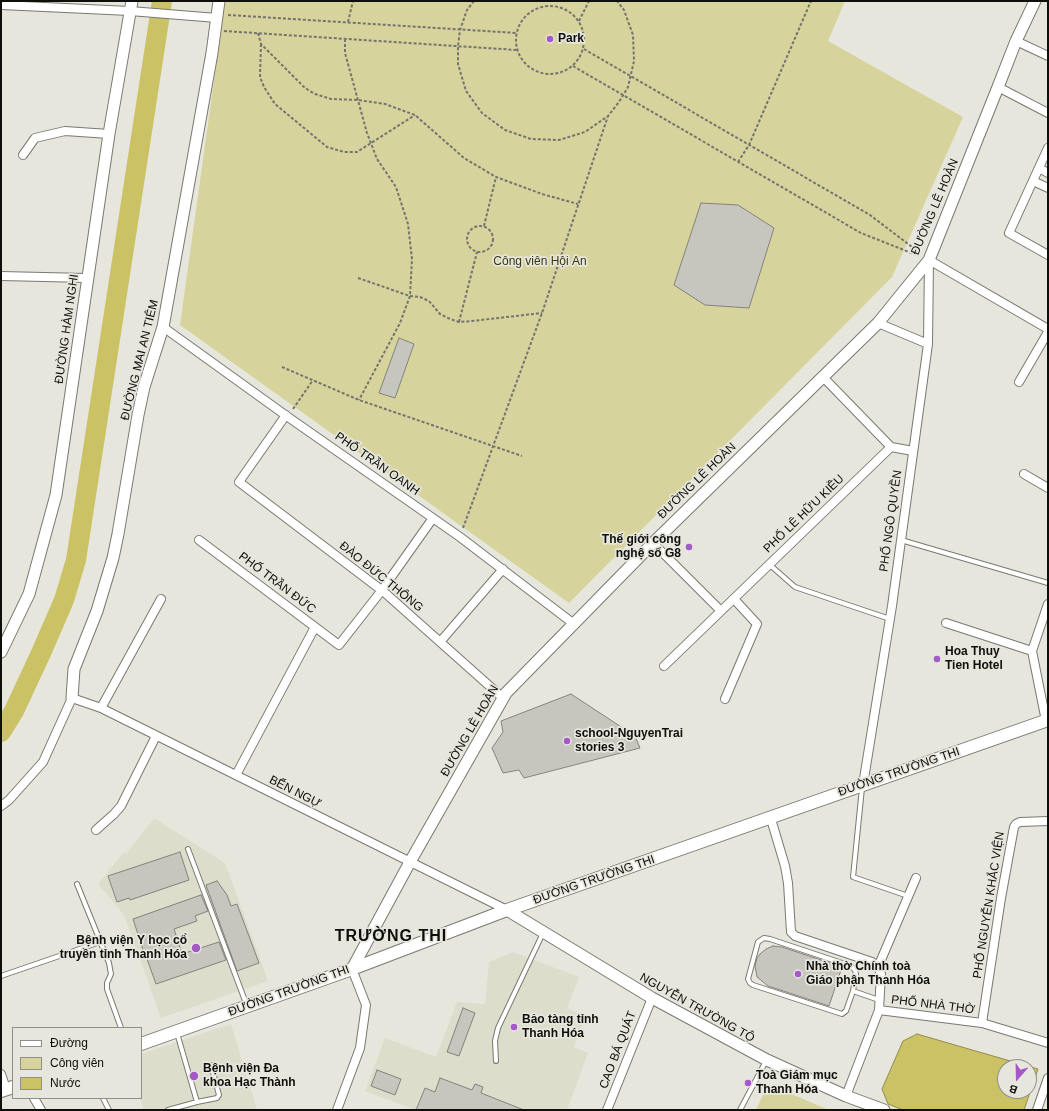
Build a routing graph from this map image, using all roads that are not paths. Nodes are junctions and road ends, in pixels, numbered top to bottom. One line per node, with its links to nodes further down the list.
1 (219, 1): 5 (street, ĐƯỜNG MAI AN TIÊM)
2 (1035, 1): 6 (street, ĐƯỜNG LÊ HOÀN)
3 (1, 4): 4 (street)
4 (131, 6): 5 (street); 10 (street, ĐƯỜNG HÀM NGHI)
5 (217, 16): 22 (street, ĐƯỜNG MAI AN TIÊM)
6 (1016, 41): 7 (street); 8 (street, ĐƯỜNG LÊ HOÀN)
7 (1048, 56)
8 (998, 87): 9 (street); 18 (street, ĐƯỜNG LÊ HOÀN)
9 (1048, 113)
10 (109, 134): 12 (street); 20 (street, ĐƯỜNG HÀM NGHI)
11 (1048, 148): 13 (street)
12 (24, 155)
13 (1039, 168): 14 (street); 15 (street)
14 (1048, 173)
15 (1033, 181): 16 (street); 17 (street)
16 (1048, 188)
17 (1048, 255)
18 (929, 260): 21 (street, ĐƯỜNG LÊ HOÀN); 23 (street); 25 (street, PHỐ NGÔ QUYỀN)
19 (1, 276): 20 (street)
20 (87, 278): 51 (street, ĐƯỜNG HÀM NGHI)
21 (878, 323): 25 (street); 26 (street, ĐƯỜNG LÊ HOÀN)
22 (164, 327): 28 (street, PHỐ TRẦN OANH); 53 (street, ĐƯỜNG MAI AN TIÊM)
23 (1048, 329)
24 (1048, 332): 27 (street)
25 (928, 344): 30 (street, PHỐ NGÔ QUYỀN)
26 (823, 378): 29 (street); 36 (street, ĐƯỜNG LÊ HOÀN)
27 (1019, 382)
28 (287, 416): 33 (street, PHỐ TRẦN OANH); 40 (street, ĐÀO ĐỨC THÔNG)
29 (891, 447): 30 (street); 37 (street, PHỐ LÊ HỮU KIỀU)
30 (913, 451): 35 (street, PHỐ NGÔ QUYỀN)
31 (1024, 474): 32 (street)
32 (1048, 488)
33 (434, 518): 38 (street, PHỐ TRẦN OANH); 40 (street)
34 (199, 540): 48 (street, PHỐ TRẦN ĐỨC)
35 (901, 540): 39 (lane); 45 (street, PHỐ NGÔ QUYỀN)
36 (653, 543): 44 (street); 47 (street, ĐƯỜNG LÊ HOÀN)
37 (769, 564): 41 (street, PHỐ LÊ HỮU KIỀU); 45 (lane)
38 (503, 569): 47 (street, PHỐ TRẦN OANH); 49 (street)
39 (1048, 582)
40 (382, 590): 48 (street, PHỐ TRẦN ĐỨC); 49 (street, ĐÀO ĐỨC THÔNG)
41 (734, 599): 44 (street, PHỐ LÊ HỮU KIỀU); 55 (street)
42 (161, 600): 56 (street)
43 (1048, 604): 50 (street)
44 (721, 611): 52 (street, PHỐ LÊ HỮU KIỀU)
45 (890, 619): 60 (street, PHỐ NGÔ QUYỀN)
46 (946, 623): 50 (street)
47 (574, 624): 54 (street, ĐƯỜNG LÊ HOÀN)
48 (315, 627): 59 (street)
49 (440, 642): 54 (street, ĐÀO ĐỨC THÔNG)
50 (1032, 651): 57 (street)
51 (1, 652)
52 (664, 666)
53 (72, 698): 56 (street, BẾN NGỰ); 61 (street)
54 (503, 698): 66 (street, ĐƯỜNG LÊ HOÀN)
55 (725, 699)
56 (101, 708): 58 (street, BẾN NGỰ)
57 (1047, 721): 60 (main road, ĐƯỜNG TRƯỜNG THI)
58 (156, 736): 59 (street, BẾN NGỰ); 64 (street)
59 (236, 775): 66 (street, BẾN NGỰ)
60 (863, 785): 62 (main road, ĐƯỜNG TRƯỜNG THI); 69 (lane)
61 (1, 806)
62 (771, 818): 70 (main road, ĐƯỜNG TRƯỜNG THI); 73 (street)
63 (1048, 821): 81 (street, PHỐ NGUYỄN KHẮC VIỆN)
64 (96, 830)
65 (188, 850): 79 (lane)
66 (410, 862): 70 (street, BẾN NGỰ); 74 (street, ĐƯỜNG LÊ HOÀN)
67 (916, 878): 69 (street)
68 (77, 884): 72 (lane)
69 (908, 896): 73 (street)
70 (507, 910): 71 (street, NGUYỄN TRƯỜNG TỘ); 74 (main road, ĐƯỜNG TRƯỜNG THI)
71 (544, 933): 77 (street, NGUYỄN TRƯỜNG TỘ); 87 (lane)
72 (100, 942): 75 (lane); 82 (lane)
73 (878, 967): 78 (street)
74 (352, 969): 79 (main road, ĐƯỜNG TRƯỜNG THI); 99 (street)
75 (1, 976)
76 (853, 991): 76 (lane); 78 (lane)
77 (652, 998): 86 (street, NGUYỄN TRƯỜNG TỘ); 100 (street, CAO BÁ QUÁT)
78 (880, 1000): 80 (street)
79 (247, 1006): 83 (main road, ĐƯỜNG TRƯỜNG THI)
80 (880, 1010): 81 (street, PHỐ NHÀ THỜ); 92 (street, PHỐ NHÀ THỜ)
81 (982, 1024): 84 (street, PHỐ NHÀ THỜ)
82 (121, 1027)
83 (177, 1032): 85 (main road, ĐƯỜNG TRƯỜNG THI); 95 (lane)
84 (1048, 1043)
85 (142, 1044)
86 (766, 1060): 92 (street, NGUYỄN TRƯỜNG TỘ); 101 (lane)
87 (496, 1061)
88 (211, 1065): 95 (lane)
89 (1, 1074): 91 (street)
90 (1048, 1078): 103 (street)
91 (7, 1089)
92 (846, 1096): 102 (street, NGUYỄN TRƯỜNG TỘ)
93 (35, 1099): 96 (street)
94 (104, 1099): 97 (lane)
95 (197, 1102): 98 (lane)
96 (41, 1110)
97 (109, 1110)
98 (168, 1110)
99 (337, 1110)
100 (608, 1110)
101 (740, 1110)
102 (884, 1110)
103 (1036, 1110)

